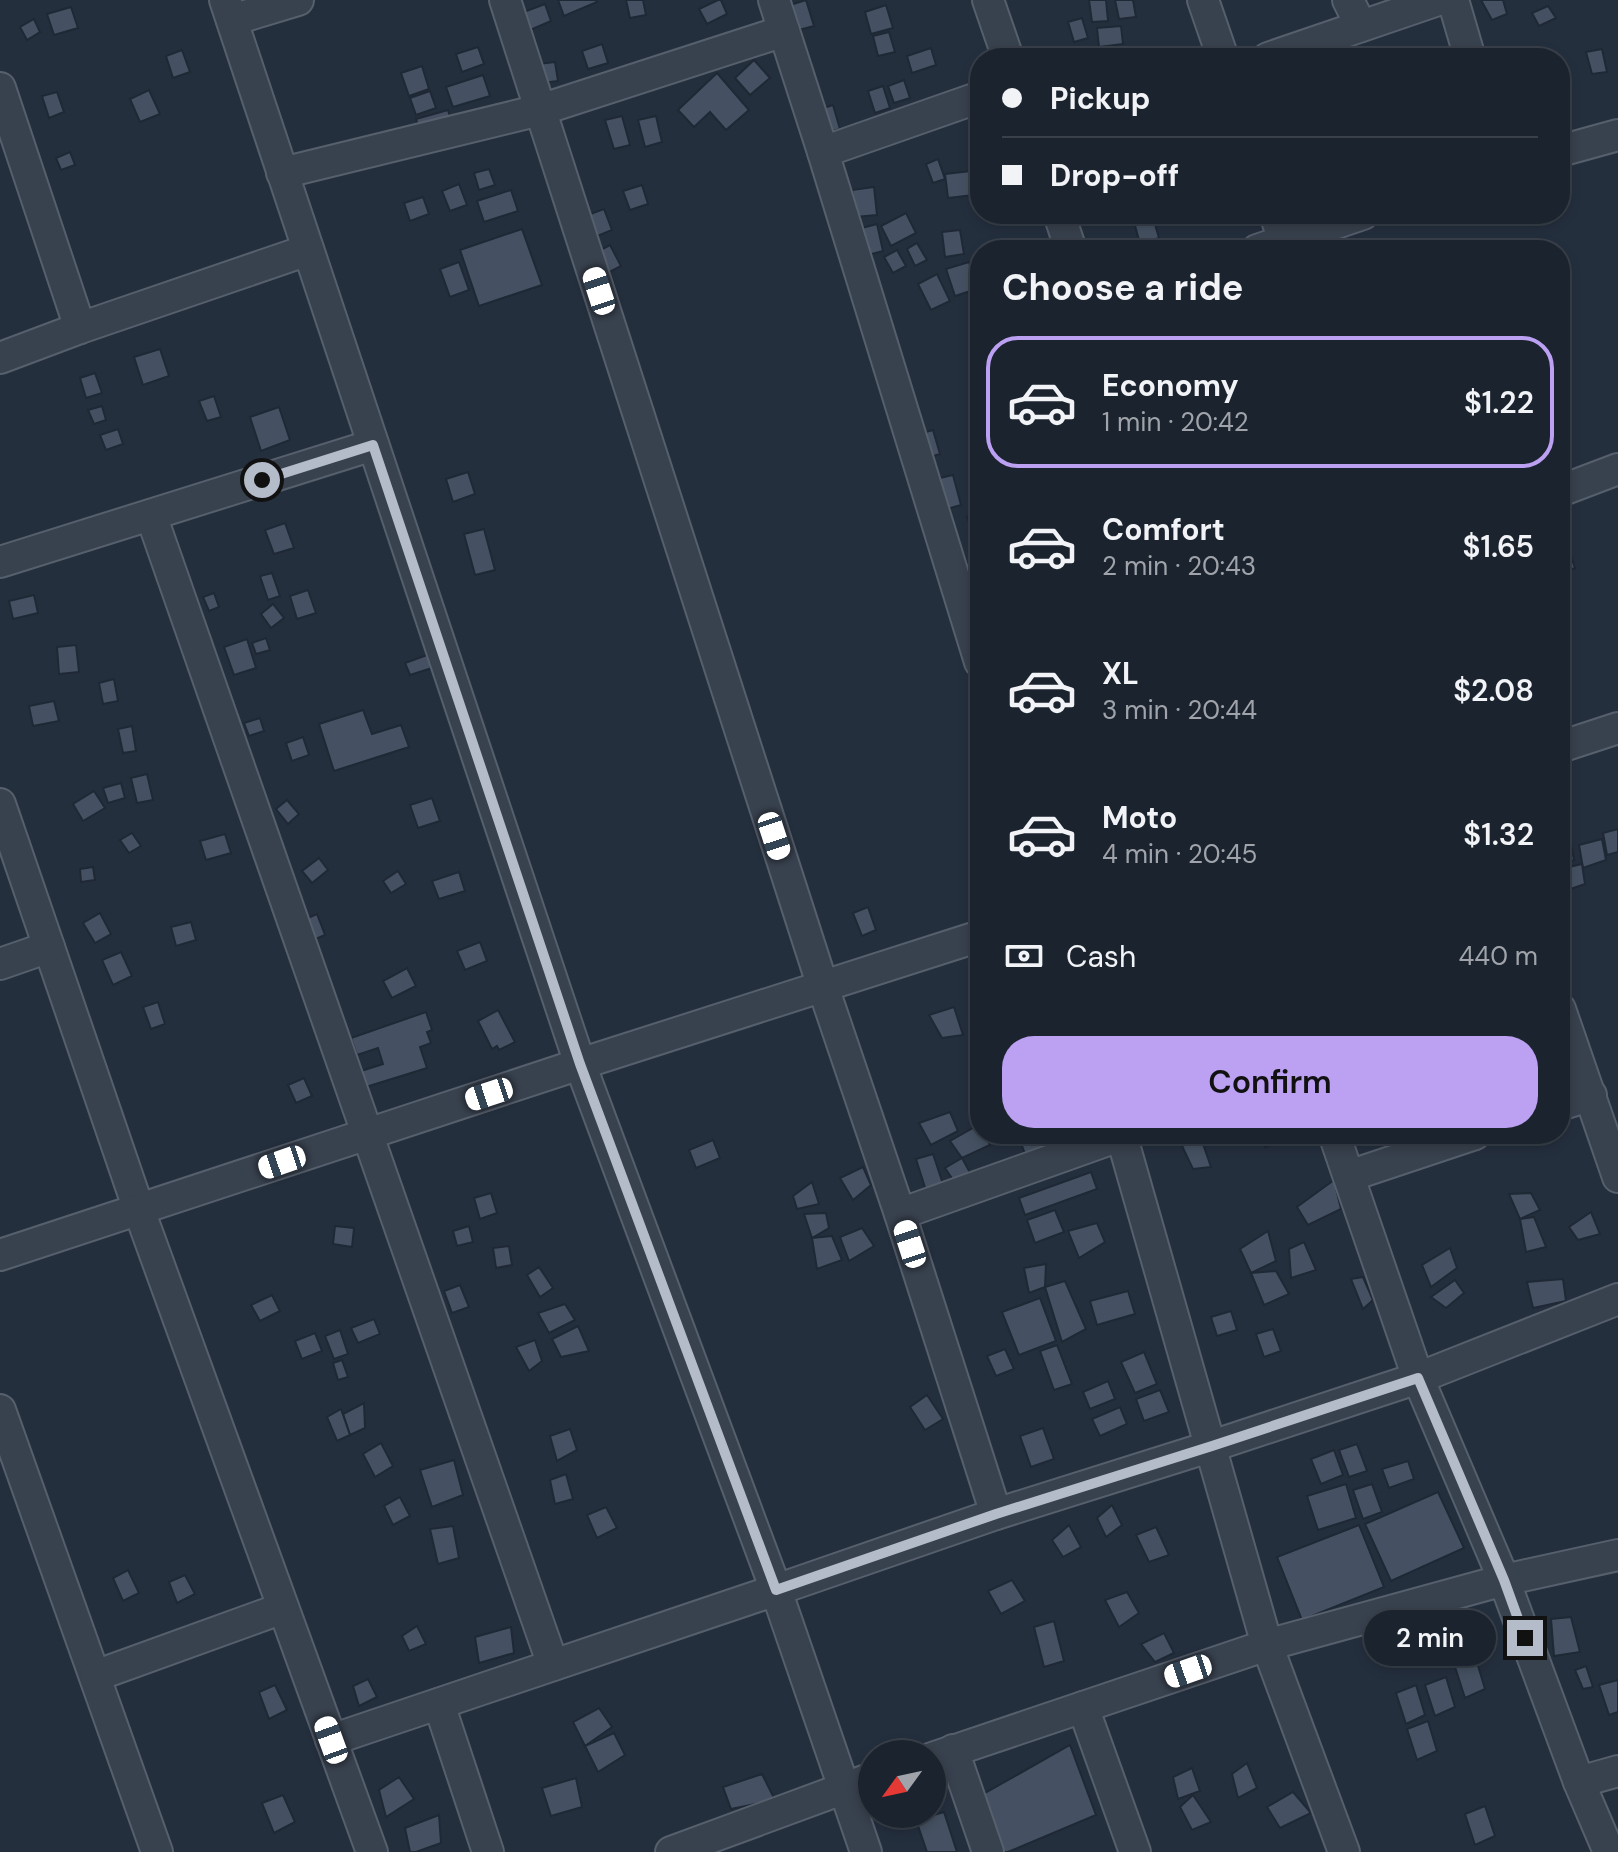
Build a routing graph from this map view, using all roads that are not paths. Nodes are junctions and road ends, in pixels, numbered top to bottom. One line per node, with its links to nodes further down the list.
1 (298, 0): 8 (street)
2 (505, 0): 17 (street)
3 (774, 0): 10 (street)
4 (988, 0): 11 (street)
5 (1203, 0): 12 (street)
6 (1438, 0): 9 (street)
7 (1453, 0): 14 (street)
8 (229, 10): 21 (street)
9 (1355, 13): 13 (street)
10 (784, 31): 17 (street); 20 (street)
11 (1005, 48)
12 (1220, 48)
13 (1287, 48)
14 (1467, 48)
15 (0, 88): 25 (street)
16 (970, 101): 20 (street)
17 (540, 110): 21 (street); 39 (street)
18 (1618, 135): 19 (street)
19 (1570, 148)
20 (823, 152): 32 (street)
21 (282, 173): 24 (street)
22 (1320, 224): 23 (street)
23 (1272, 235)
24 (308, 250): 25 (street); 27 (street)
25 (80, 328): 26 (street)
26 (0, 358)
27 (373, 445): 30 (street); 41 (street)
28 (1618, 469): 29 (street)
29 (1570, 487)
30 (151, 515): 31 (street); 44 (street)
31 (0, 562)
32 (970, 630)
33 (1618, 728): 34 (street)
34 (1570, 744)
35 (0, 804): 37 (street)
36 (970, 939): 39 (street)
37 (49, 947): 38 (street); 51 (street)
38 (0, 964)
39 (823, 987): 41 (street); 52 (street)
40 (1570, 1037): 42 (street)
41 (580, 1064): 44 (street); 61 (street)
42 (1591, 1095): 43 (street); 50 (street)
43 (1570, 1102)
44 (368, 1134): 51 (street); 64 (street)
45 (1094, 1144): 52 (street)
46 (1125, 1144): 57 (street)
47 (1338, 1144): 49 (street)
48 (1445, 1144): 49 (street)
49 (1349, 1176): 55 (street)
50 (1618, 1177)
51 (139, 1210): 53 (street); 62 (street)
52 (900, 1214): 58 (street)
53 (0, 1255)
54 (1618, 1299): 55 (street)
55 (1418, 1378): 57 (street); 60 (street)
56 (0, 1410): 65 (street)
57 (1212, 1446): 58 (street); 63 (street)
58 (996, 1514): 61 (street)
59 (1618, 1555): 60 (street)
60 (1504, 1580): 63 (street); 72 (street)
61 (776, 1590): 64 (street); 73 (street)
62 (283, 1608): 65 (street); 68 (street)
63 (1267, 1645): 67 (street); 82 (street)
64 (553, 1665): 66 (street)
65 (95, 1676): 75 (street)
66 (439, 1704): 68 (street); 77 (street)
67 (1083, 1707): 69 (street); 81 (street)
68 (331, 1740): 76 (street)
69 (946, 1753)
70 (946, 1761): 80 (street)
71 (1618, 1771): 72 (street)
72 (1579, 1782): 83 (street)
73 (858, 1783): 78 (street)
74 (863, 1828): 79 (street)
75 (157, 1852)
76 (372, 1852)
77 (488, 1852)
78 (671, 1852)
79 (866, 1852)
80 (988, 1852)
81 (1135, 1852)
82 (1344, 1852)
83 (1609, 1852)

